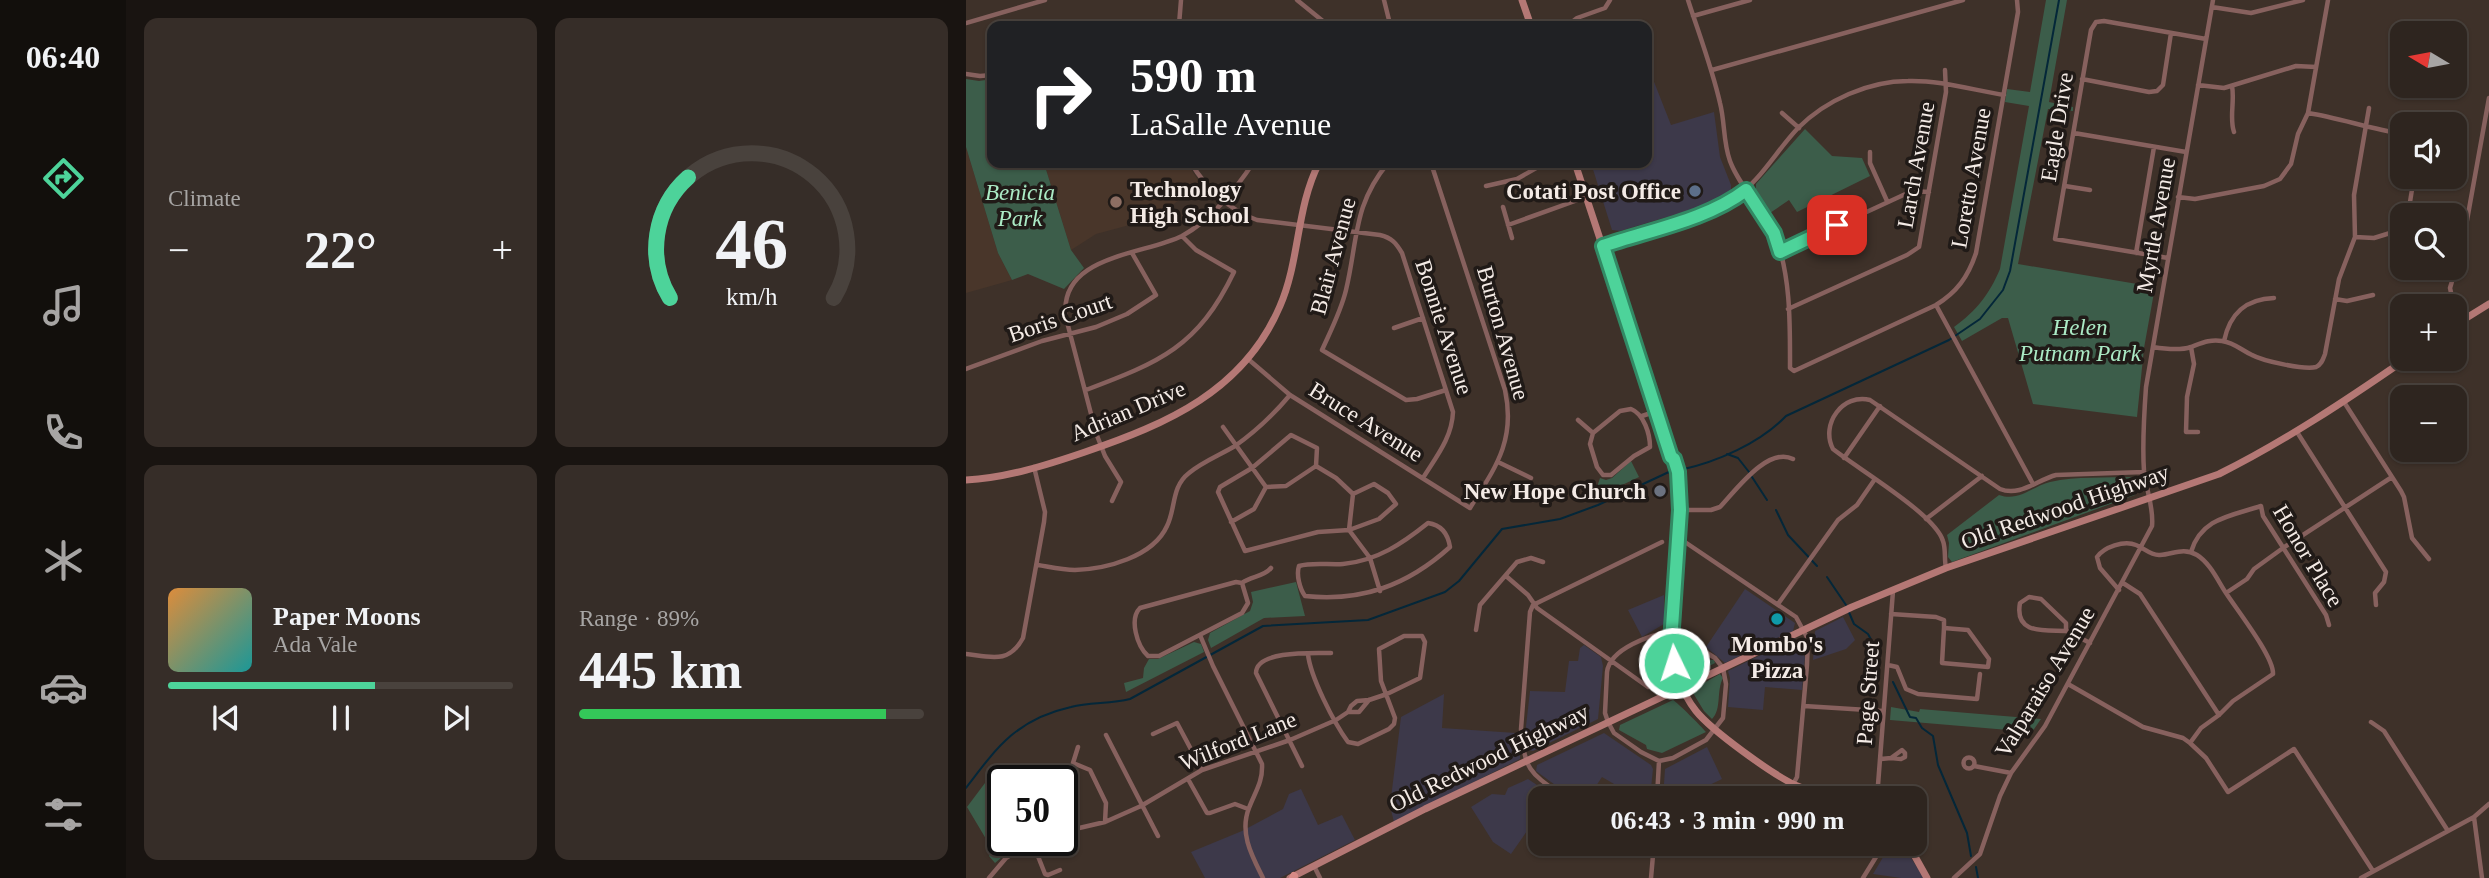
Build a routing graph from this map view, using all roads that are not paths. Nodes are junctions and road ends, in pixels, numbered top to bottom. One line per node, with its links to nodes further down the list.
1 (1045, 0): 21 (street)
2 (1181, 0): 16 (street)
3 (1297, 0): 17 (street)
4 (1384, 0): 18 (street)
5 (1522, 0): 19 (main road)
6 (1610, 0): 20 (street)
7 (1688, 0): 15 (street)
8 (1750, 0): 15 (street)
9 (1963, 0): 26 (street)
10 (2017, 0): 33 (street, Loretto Avenue)
11 (2213, 0): 14 (street, Myrtle Avenue)
12 (2303, 0): 14 (street)
13 (2328, 0): 24 (street)
14 (2212, 6): 23 (street, Myrtle Avenue)
15 (1693, 16): 26 (street)
16 (1179, 21)
17 (1323, 21)
18 (1388, 21)
19 (1529, 21)
20 (1573, 21)
21 (966, 23)
22 (2171, 33): 23 (street); 29 (street, Eagle Drive); 29 (street)
23 (2206, 39): 30 (street, Myrtle Avenue)
24 (2315, 67): 32 (street); 37 (street)
25 (1945, 70): 31 (street, Larch Avenue)
26 (1712, 71): 55 (street)
27 (966, 74): 28 (street)
28 (987, 75)
29 (2082, 79): 42 (street, Eagle Drive)
30 (2198, 85): 32 (street); 45 (street, Myrtle Avenue)
31 (1947, 86): 33 (street); 38 (street); 57 (street, Larch Avenue)
32 (2232, 86): 40 (street)
33 (2004, 95): 79 (street, Loretto Avenue)
34 (2489, 99): 63 (street)
35 (2369, 108): 39 (street)
36 (1782, 113): 38 (street)
37 (2308, 113): 39 (street); 59 (street)
38 (1798, 128): 55 (street)
39 (2366, 128): 41 (street); 69 (street)
40 (2234, 132)
41 (2390, 132)
42 (2074, 133): 43 (street); 54 (street, Eagle Drive)
43 (2154, 147): 45 (street); 74 (street)
44 (1870, 152): 61 (street)
45 (2186, 152): 59 (street, Myrtle Avenue)
46 (1194, 168): 60 (street, Bonnie Avenue)
47 (1249, 168): 60 (street)
48 (1318, 168): 65 (main road, Adrian Drive)
49 (1384, 168): 66 (street, Blair Avenue)
50 (1434, 168): 108 (street, Burton Avenue)
51 (1536, 168): 53 (street)
52 (1578, 168): 58 (main road)
53 (1486, 186)
54 (2065, 186): 56 (street); 74 (street, Eagle Drive)
55 (1746, 190): 71 (street); 72 (street)
56 (2090, 190)
57 (1929, 192): 61 (street); 81 (street, Larch Avenue)
58 (1587, 197): 64 (street); 71 (main road)
59 (2178, 197): 75 (street, Myrtle Avenue)
60 (1223, 200): 65 (street, Bonnie Avenue); 68 (street)
61 (1887, 201): 72 (street)
62 (1503, 207): 64 (street)
63 (2467, 220)
64 (1508, 225): 70 (street)
65 (1299, 226): 66 (street, Bonnie Avenue); 89 (main road, Adrian Drive)
66 (1356, 232): 82 (street, Bonnie Avenue); 93 (street, Blair Avenue)
67 (2390, 233): 69 (street)
68 (1182, 236): 73 (street); 92 (street)
69 (2355, 237): 78 (street)
70 (1512, 238)
71 (1603, 246): 97 (main road)
72 (1780, 252): 81 (street)
73 (1132, 253): 85 (street); 85 (street, Boris Court)
74 (2136, 253): 75 (street)
75 (2168, 258): 87 (street, Myrtle Avenue)
76 (2373, 295): 78 (street)
77 (2274, 298): 86 (street)
78 (2335, 299): 86 (street)
79 (1936, 304): 81 (street, Loretto Avenue); 119 (street)
80 (2489, 304): 83 (main road)
81 (1788, 309)
82 (1423, 318): 84 (street); 93 (street, Bonnie Avenue)
83 (2467, 318)
84 (1394, 328)
85 (1071, 333): 90 (street, Boris Court); 92 (street)
86 (2224, 341): 88 (street)
87 (2153, 347): 88 (street); 112 (street, Myrtle Avenue)
88 (2191, 347): 101 (street)
89 (1248, 359): 94 (street, Bruce Avenue); 105 (main road, Adrian Drive)
90 (966, 369)
91 (2390, 370): 95 (main road, Old Redwood Highway)
92 (1086, 390): 105 (street)
93 (1446, 390): 115 (street, Bonnie Avenue)
94 (1290, 396): 104 (street); 115 (street, Bruce Avenue)
95 (2344, 402): 102 (main road, Old Redwood Highway); 114 (street)
96 (1880, 406): 106 (street); 106 (street); 113 (street)
97 (1657, 411): 98 (street); 126 (main road)
98 (1642, 416): 103 (street); 103 (street)
99 (1578, 419): 103 (street)
100 (1223, 427): 104 (street)
101 (2199, 432)
102 (2297, 432): 122 (main road, Old Redwood Highway); 124 (street)
103 (1593, 433)
104 (1236, 445): 111 (street); 138 (street)
105 (1101, 447): 110 (main road, Adrian Drive); 123 (street)
106 (1844, 458): 117 (street)
107 (1793, 459): 126 (street)
108 (1498, 462): 116 (street); 125 (street, Burton Avenue)
109 (1316, 466): 111 (street); 120 (street); 121 (street)
110 (1034, 467): 118 (main road, Adrian Drive); 138 (street)
111 (1252, 468): 120 (street); 128 (street)
112 (2144, 472): 119 (street); 122 (street, Myrtle Avenue)
113 (1982, 476): 119 (street); 127 (street)
114 (2392, 477): 124 (street); 136 (street)
115 (1423, 478): 125 (street, Bruce Avenue)
116 (1531, 478)
117 (1875, 479): 127 (street); 148 (street)
118 (966, 481)
119 (2033, 484)
120 (1266, 487): 128 (street)
121 (1353, 494): 129 (street); 129 (street)
122 (2150, 498): 132 (street, Valparaiso Avenue); 140 (main road, Old Redwood Highway)
123 (1112, 501)
124 (2346, 508): 133 (street); 150 (street)
125 (1470, 509)
126 (1680, 510): 130 (main road)
127 (1926, 519): 140 (street)
128 (1231, 522): 129 (street)
129 (1349, 530): 135 (street)
130 (1679, 538): 148 (street); 156 (main road)
131 (1662, 542): 149 (street)
132 (2142, 548): 134 (street); 143 (street, Valparaiso Avenue); 145 (street)
133 (2283, 548): 134 (street, Honor Place); 147 (street); 152 (street, Honor Place)
134 (2191, 552): 147 (street)
135 (1370, 558): 146 (street); 146 (street); 146 (street)
136 (2429, 559)
137 (1543, 562): 141 (street)
138 (1038, 565): 162 (street)
139 (1271, 568): 142 (street)
140 (1945, 568): 144 (main road, Old Redwood Highway)
141 (1506, 576): 149 (street); 154 (street)
142 (1242, 583): 158 (street); 158 (street)
143 (2123, 583): 145 (street, Valparaiso Avenue); 175 (street)
144 (1893, 590): 151 (street, Page Street); 155 (main road, Old Redwood Highway)
145 (2119, 590): 159 (street, Valparaiso Avenue)
146 (1380, 591)
147 (2226, 593): 175 (street)
148 (1778, 604): 155 (street)
149 (1533, 605): 163 (street); 189 (street)
150 (2376, 606)
151 (1891, 614): 153 (street); 164 (street, Page Street)
152 (2329, 625)
153 (1944, 628): 153 (street)
154 (1476, 630)
155 (1803, 630): 165 (main road, Old Redwood Highway); 172 (street)
156 (1672, 631): 163 (street); 165 (street); 169 (main road)
157 (2066, 631): 157 (street); 159 (street)
158 (1200, 635): 185 (street)
159 (2090, 643): 167 (street, Valparaiso Avenue)
160 (1308, 653): 161 (street); 176 (street); 182 (street)
161 (1331, 653)
162 (966, 654)
163 (1613, 660): 168 (street); 177 (street)
164 (1888, 666): 166 (street); 173 (street, Page Street)
165 (1723, 667): 169 (main road, Old Redwood Highway); 179 (street)
166 (1980, 674)
167 (2068, 684): 183 (street); 193 (street, Valparaiso Avenue)
168 (1648, 687)
169 (1682, 687): 177 (main road, Old Redwood Highway); 179 (main road)
170 (1387, 694): 170 (street, Wilford Lane); 171 (street, Wilford Lane); 176 (street)
171 (1369, 700): 174 (street, Wilford Lane); 174 (street, Wilford Lane)
172 (1804, 706): 173 (street); 195 (street)
173 (1883, 711): 187 (street, Page Street)
174 (1348, 712): 176 (street, Wilford Lane)
175 (2219, 716): 183 (street)
176 (1336, 720): 182 (street, Wilford Lane)
177 (1608, 722): 188 (street); 189 (main road, Old Redwood Highway)
178 (2371, 722): 208 (street)
179 (1715, 729): 188 (street); 195 (main road)
180 (1153, 734): 192 (street)
181 (1106, 735): 201 (street)
182 (1290, 740): 185 (street, Wilford Lane); 190 (street)
183 (2190, 743): 217 (street)
184 (1078, 747): 206 (street)
185 (1256, 751): 192 (street, Wilford Lane); 202 (street)
186 (1891, 758): 187 (street)
187 (1881, 759): 199 (street, Page Street)
188 (1659, 761): 197 (street)
189 (1525, 762): 196 (street); 215 (main road, Old Redwood Highway)
190 (1302, 766)
191 (1974, 766): 193 (street)
192 (1202, 769): 194 (street, Wilford Lane)
193 (2011, 773): 225 (street, Valparaiso Avenue)
194 (1188, 779): 201 (street, Wilford Lane); 202 (street)
195 (1794, 784): 198 (main road)
196 (1549, 786)
197 (1658, 786)
198 (1799, 786)
199 (1878, 786)
200 (2489, 804): 203 (street)
201 (1141, 806): 206 (street, Wilford Lane); 209 (street)
202 (1248, 809): 220 (street)
203 (2481, 812): 204 (street); 205 (street)
204 (2489, 816)
205 (2474, 817): 208 (street); 227 (street)
206 (1105, 822): 207 (street, Wilford Lane)
207 (1078, 828)
208 (2448, 831): 217 (street)
209 (1158, 836)
210 (1009, 856): 219 (street)
211 (1039, 856): 216 (street)
212 (1653, 856): 222 (street)
213 (1877, 856): 223 (street)
214 (1915, 856): 224 (main road)
215 (1314, 865): 218 (main road, Old Redwood Highway); 221 (street)
216 (1060, 870)
217 (2373, 871): 226 (street)
218 (1292, 877)
219 (989, 878)
220 (1263, 878)
221 (1320, 878)
222 (1651, 878)
223 (1863, 878)
224 (1927, 878)
225 (1954, 878)
226 (2361, 878)
227 (2482, 878)

